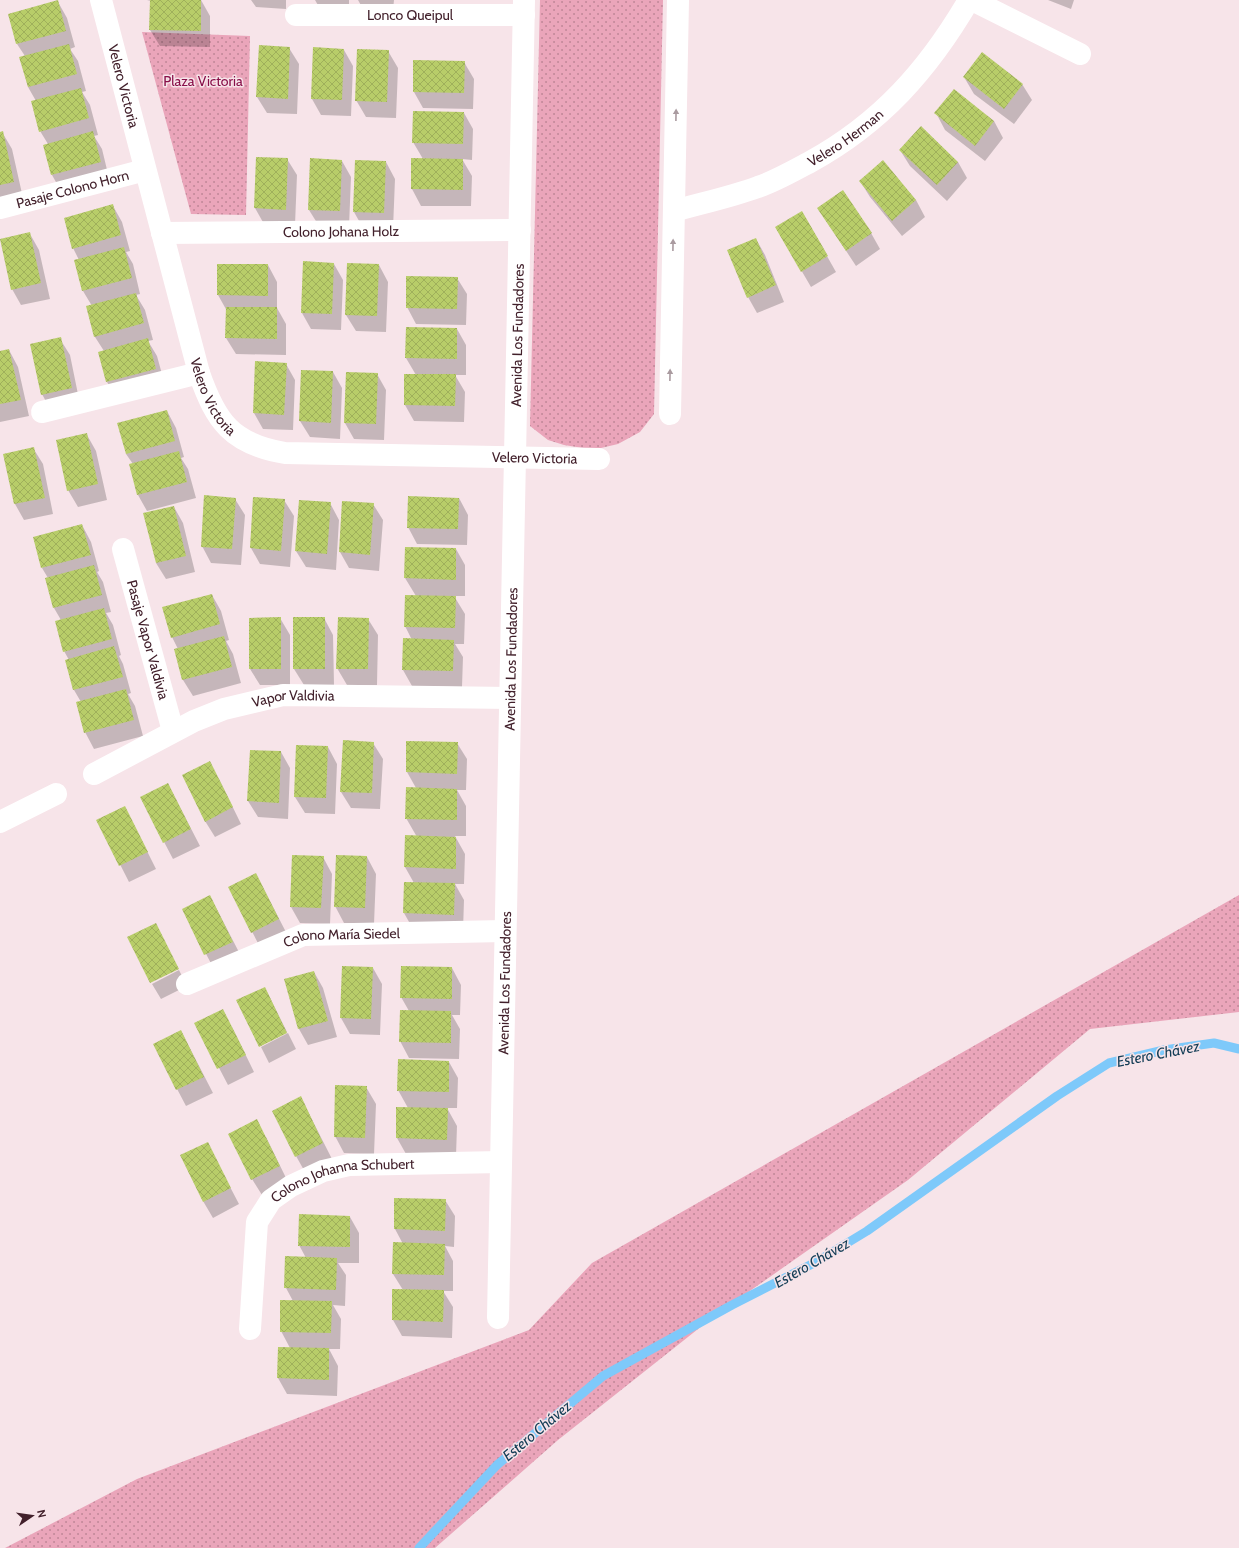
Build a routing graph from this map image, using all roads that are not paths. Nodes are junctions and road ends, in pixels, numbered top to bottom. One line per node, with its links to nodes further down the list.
1 (101, 0): 8 (street, Velero Victoria)
2 (678, 0): 10 (street, one-way to 2)
3 (969, 0): 10 (street, Velero Herman)
4 (972, 0): 7 (street)
5 (524, 7): 6 (street, Lonco Queipul); 11 (street, Avenida Los Fundadores)
6 (296, 15)
7 (1080, 54)
8 (145, 170): 9 (street, Pasaje Colono Horn); 12 (street, Velero Victoria)
9 (0, 208)
10 (674, 211): 15 (street, one-way to 10)
11 (520, 230): 12 (street, Colono Johana Holz); 16 (street, Avenida Los Fundadores)
12 (162, 233): 13 (street, Velero Victoria)
13 (199, 373): 14 (street); 16 (street, Velero Victoria)
14 (42, 412)
15 (670, 414)
16 (515, 456): 17 (street, Velero Victoria); 19 (street, Avenida Los Fundadores)
17 (599, 459)
18 (123, 549): 20 (street, Pasaje Vapor Valdivia)
19 (510, 698): 20 (street, Vapor Valdivia); 24 (street, Avenida Los Fundadores)
20 (173, 731): 21 (street, Vapor Valdivia)
21 (94, 774)
22 (56, 794): 23 (street)
23 (0, 822)
24 (505, 931): 25 (street, Colono María Siedel); 26 (street, Avenida Los Fundadores)
25 (187, 984)
26 (501, 1162): 27 (street, Avenida Los Fundadores); 28 (street, Colono Johanna Schubert)
27 (498, 1318)
28 (250, 1329)

